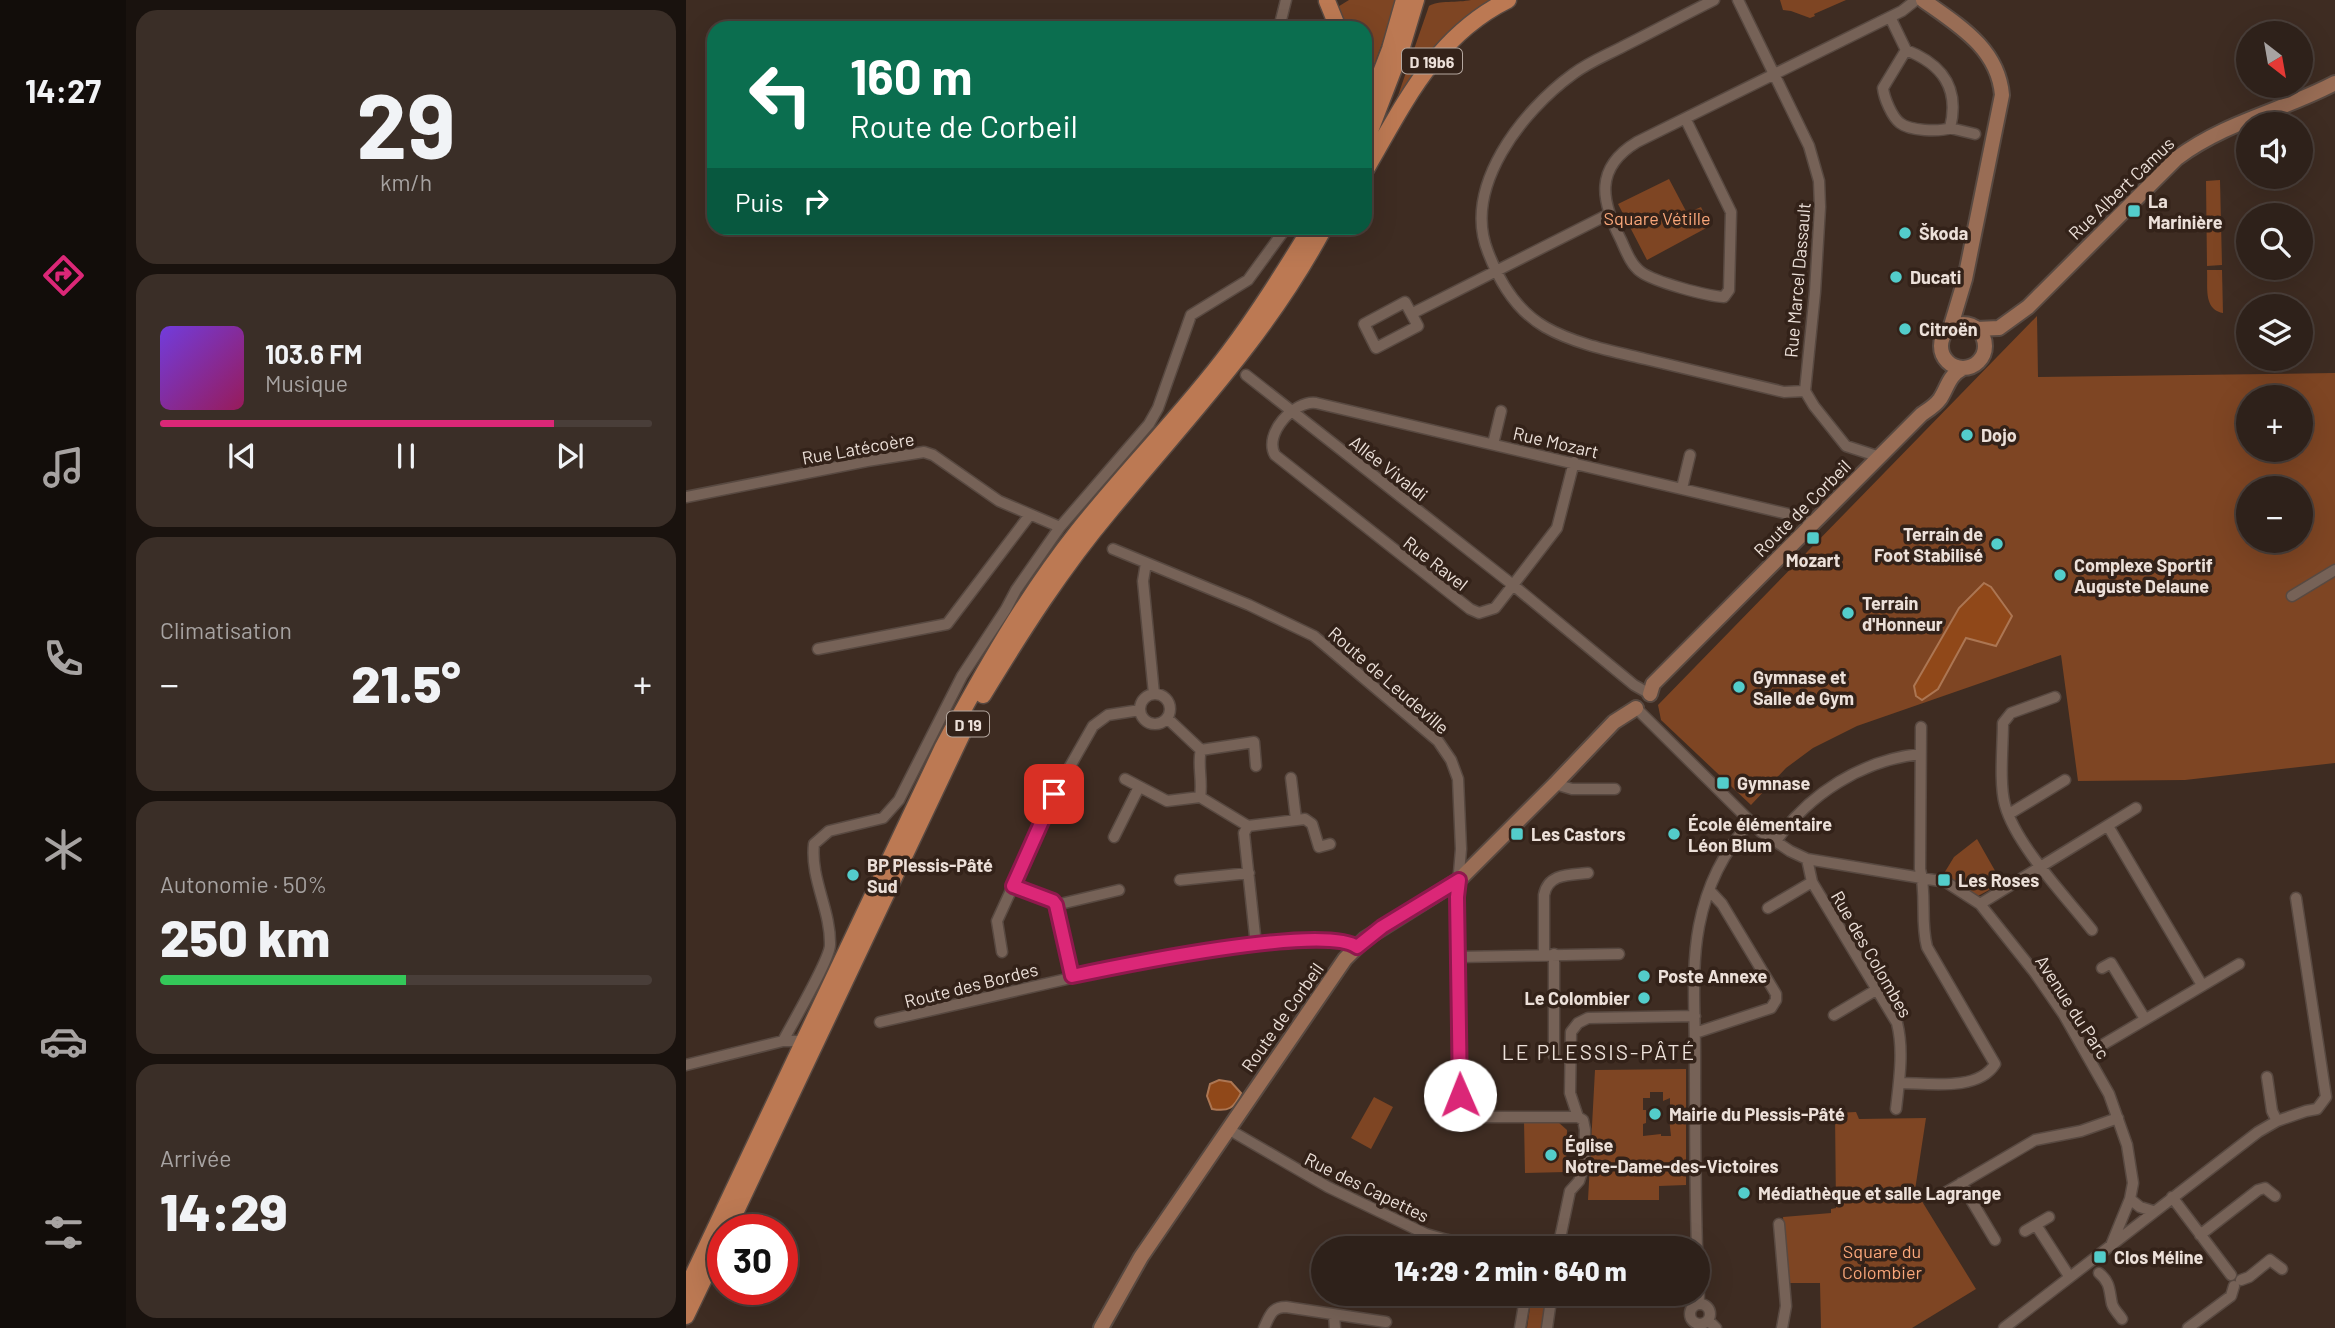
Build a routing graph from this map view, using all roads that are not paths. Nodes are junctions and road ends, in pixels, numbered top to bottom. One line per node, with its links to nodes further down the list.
1 (1286, 0): 10 (street)
2 (1329, 0): 11 (main road)
3 (1508, 0): 20 (main road, D 19b6)
4 (1714, 0): 26 (street)
5 (1738, 0): 13 (street, Rue Marcel Dassault)
6 (1916, 0): 9 (street)
7 (1923, 0): 28 (street)
8 (1409, 5): 15 (main road); 17 (main road)
9 (1889, 17): 12 (street); 13 (street)
10 (1281, 21)
11 (1336, 21)
12 (1906, 50): 18 (street); 18 (street)
13 (1776, 75): 16 (street); 37 (street, Rue Marcel Dassault)
14 (2334, 84): 29 (street, Rue Albert Camus)
15 (1372, 97)
16 (1686, 120): 21 (street); 21 (street)
17 (1372, 126)
18 (1950, 128): 19 (street)
19 (1975, 134)
20 (1372, 159)
21 (1609, 214): 26 (street)
22 (1281, 235): 49 (street)
23 (1307, 235): 115 (main road, D 19)
24 (1320, 235): 27 (main road, D 19)
25 (1327, 235): 27 (main road)
26 (1496, 271): 30 (street); 37 (street)
27 (1298, 272): 133 (main road, D 19)
28 (1965, 279): 31 (street); 32 (street)
29 (2028, 307): 31 (street, Rue Albert Camus); 33 (street, Rue Albert Camus)
30 (1413, 313): 30 (street)
31 (1974, 328): 32 (street); 33 (street)
32 (1950, 329): 34 (street)
33 (1985, 347): 35 (street)
34 (1942, 355): 35 (street); 40 (street, Route de Corbeil)
35 (1964, 369): 40 (street, Route de Corbeil)
36 (1246, 375): 38 (street, Allée Vivaldi)
37 (1805, 391): 43 (street)
38 (1291, 411): 41 (street, Rue Mozart); 53 (street, Allée Vivaldi); 53 (street, Rue Ravel)
39 (1501, 411): 41 (street)
40 (1922, 414): 43 (street, Route de Corbeil)
41 (1493, 444): 44 (street, Rue Mozart)
42 (1690, 454): 45 (street)
43 (1880, 457): 48 (street, Route de Corbeil)
44 (1574, 463): 45 (street, Rue Mozart); 53 (street)
45 (1682, 488): 48 (street, Rue Mozart)
46 (686, 497): 47 (street, Rue Latécoère)
47 (1029, 516): 49 (street, Rue Latécoère); 55 (street)
48 (1814, 523): 57 (street, Route de Corbeil)
49 (1060, 527): 114 (street)
50 (1113, 549): 51 (street, Route de Leudeville)
51 (1146, 563): 56 (street); 88 (street, Route de Leudeville)
52 (2335, 570): 54 (street)
53 (1513, 584): 57 (street)
54 (2292, 596)
55 (818, 649)
56 (1154, 694): 60 (street); 61 (street)
57 (1650, 694): 59 (street, Route de Corbeil)
58 (2055, 697): 74 (street)
59 (1636, 708): 69 (street, Route de Corbeil); 76 (street, Avenue du Parc)
60 (1140, 710): 61 (street); 90 (street)
61 (1167, 718): 63 (street)
62 (1921, 727): 64 (street)
63 (1201, 750): 65 (street); 72 (street)
64 (1920, 754): 80 (street); 86 (street)
65 (1256, 766)
66 (1291, 778): 75 (street)
67 (1125, 779): 70 (street)
68 (2065, 780): 74 (street)
69 (1555, 784): 71 (street); 88 (street, Route de Corbeil)
70 (1139, 787): 72 (street); 79 (street)
71 (1615, 789)
72 (1200, 797): 77 (street)
73 (2136, 808): 78 (street)
74 (2009, 814): 83 (street)
75 (1296, 818): 77 (street); 81 (street)
76 (1750, 822): 80 (street, Avenue du Parc); 92 (street)
77 (1248, 826): 84 (street)
78 (2108, 826): 83 (street); 107 (street)
79 (1114, 837)
80 (1776, 841): 82 (street, Avenue du Parc)
81 (1330, 845)
82 (1807, 859): 86 (street, Avenue du Parc); 89 (street, Rue des Colombes)
83 (2042, 867): 94 (street); 97 (street)
84 (1249, 873): 87 (street); 98 (street)
85 (1588, 873): 101 (street)
86 (1923, 877): 94 (street, Avenue du Parc); 120 (street)
87 (1181, 880)
88 (1459, 880): 99 (street, Route de Corbeil); 103 (street, Route de Leudeville)
89 (1812, 882): 96 (street); 108 (street, Rue des Colombes)
90 (1013, 886): 95 (street); 100 (street)
91 (1119, 890): 95 (street)
92 (1710, 891): 110 (street); 113 (street)
93 (2297, 898): 124 (street)
94 (1980, 904): 116 (street, Avenue du Parc)
95 (1056, 905): 106 (street)
96 (1768, 908)
97 (2092, 930)
98 (1256, 945): 99 (street, Route des Bordes); 106 (street, Route des Bordes)
99 (1357, 947): 125 (street, Route de Corbeil)
100 (1002, 952)
101 (1549, 954): 102 (street); 103 (street); 117 (street)
102 (1619, 954)
103 (1458, 957): 122 (street, Route de Leudeville)
104 (2239, 964): 107 (street)
105 (2102, 968): 111 (street)
106 (1072, 976): 112 (street, Route des Bordes)
107 (2202, 985): 111 (street)
108 (1877, 990): 109 (street); 120 (street, Rue des Colombes)
109 (1834, 1015)
110 (1695, 1016): 113 (street); 122 (street)
111 (2145, 1019): 116 (street)
112 (880, 1022)
113 (1695, 1033): 142 (street)
114 (783, 1041): 115 (street); 118 (street)
115 (804, 1041): 150 (main road, D 19)
116 (2087, 1054): 123 (street, Avenue du Parc)
117 (1555, 1056)
118 (686, 1065)
119 (2267, 1077): 124 (street)
120 (1899, 1083): 121 (street, Rue des Colombes)
121 (1896, 1109)
122 (1578, 1117): 141 (street)
123 (2118, 1118): 126 (street); 130 (street, Avenue du Parc)
124 (2277, 1121): 129 (street)
125 (1228, 1129): 140 (street, Rue des Capettes); 161 (street, Route de Corbeil)
126 (1961, 1183): 127 (street); 143 (street)
127 (1943, 1194)
128 (2275, 1196): 139 (street)
129 (2172, 1197): 132 (street); 139 (street)
130 (2130, 1199): 131 (street, Avenue du Parc); 132 (street)
131 (2125, 1210): 135 (street); 144 (street, Avenue du Parc)
132 (2153, 1211): 135 (street)
133 (735, 1214)
134 (2049, 1217): 137 (street)
135 (2143, 1219): 144 (street)
136 (1779, 1224): 167 (street)
137 (2036, 1225): 138 (street); 148 (street)
138 (2025, 1231)
139 (2200, 1235): 149 (street)
140 (1433, 1236)
141 (1561, 1236)
142 (1697, 1236)
143 (1995, 1240)
144 (2112, 1244): 148 (street)
145 (2281, 1269): 149 (street)
146 (707, 1272): 156 (main road)
147 (2099, 1273): 157 (street)
148 (2069, 1276): 168 (street)
149 (2235, 1280): 169 (street)
150 (686, 1290)
151 (1524, 1306): 164 (street)
152 (1550, 1306): 165 (street)
153 (1694, 1306): 160 (street)
154 (1702, 1306): 158 (street)
155 (1334, 1315): 159 (street); 162 (street); 163 (street)
156 (686, 1316)
157 (2122, 1319)
158 (1708, 1320): 160 (street); 166 (street)
159 (1386, 1322)
160 (1690, 1324)
161 (1101, 1328)
162 (1264, 1328)
163 (1335, 1328)
164 (1520, 1328)
165 (1547, 1328)
166 (1716, 1328)
167 (1783, 1328)
168 (2004, 1328)
169 (2188, 1328)

